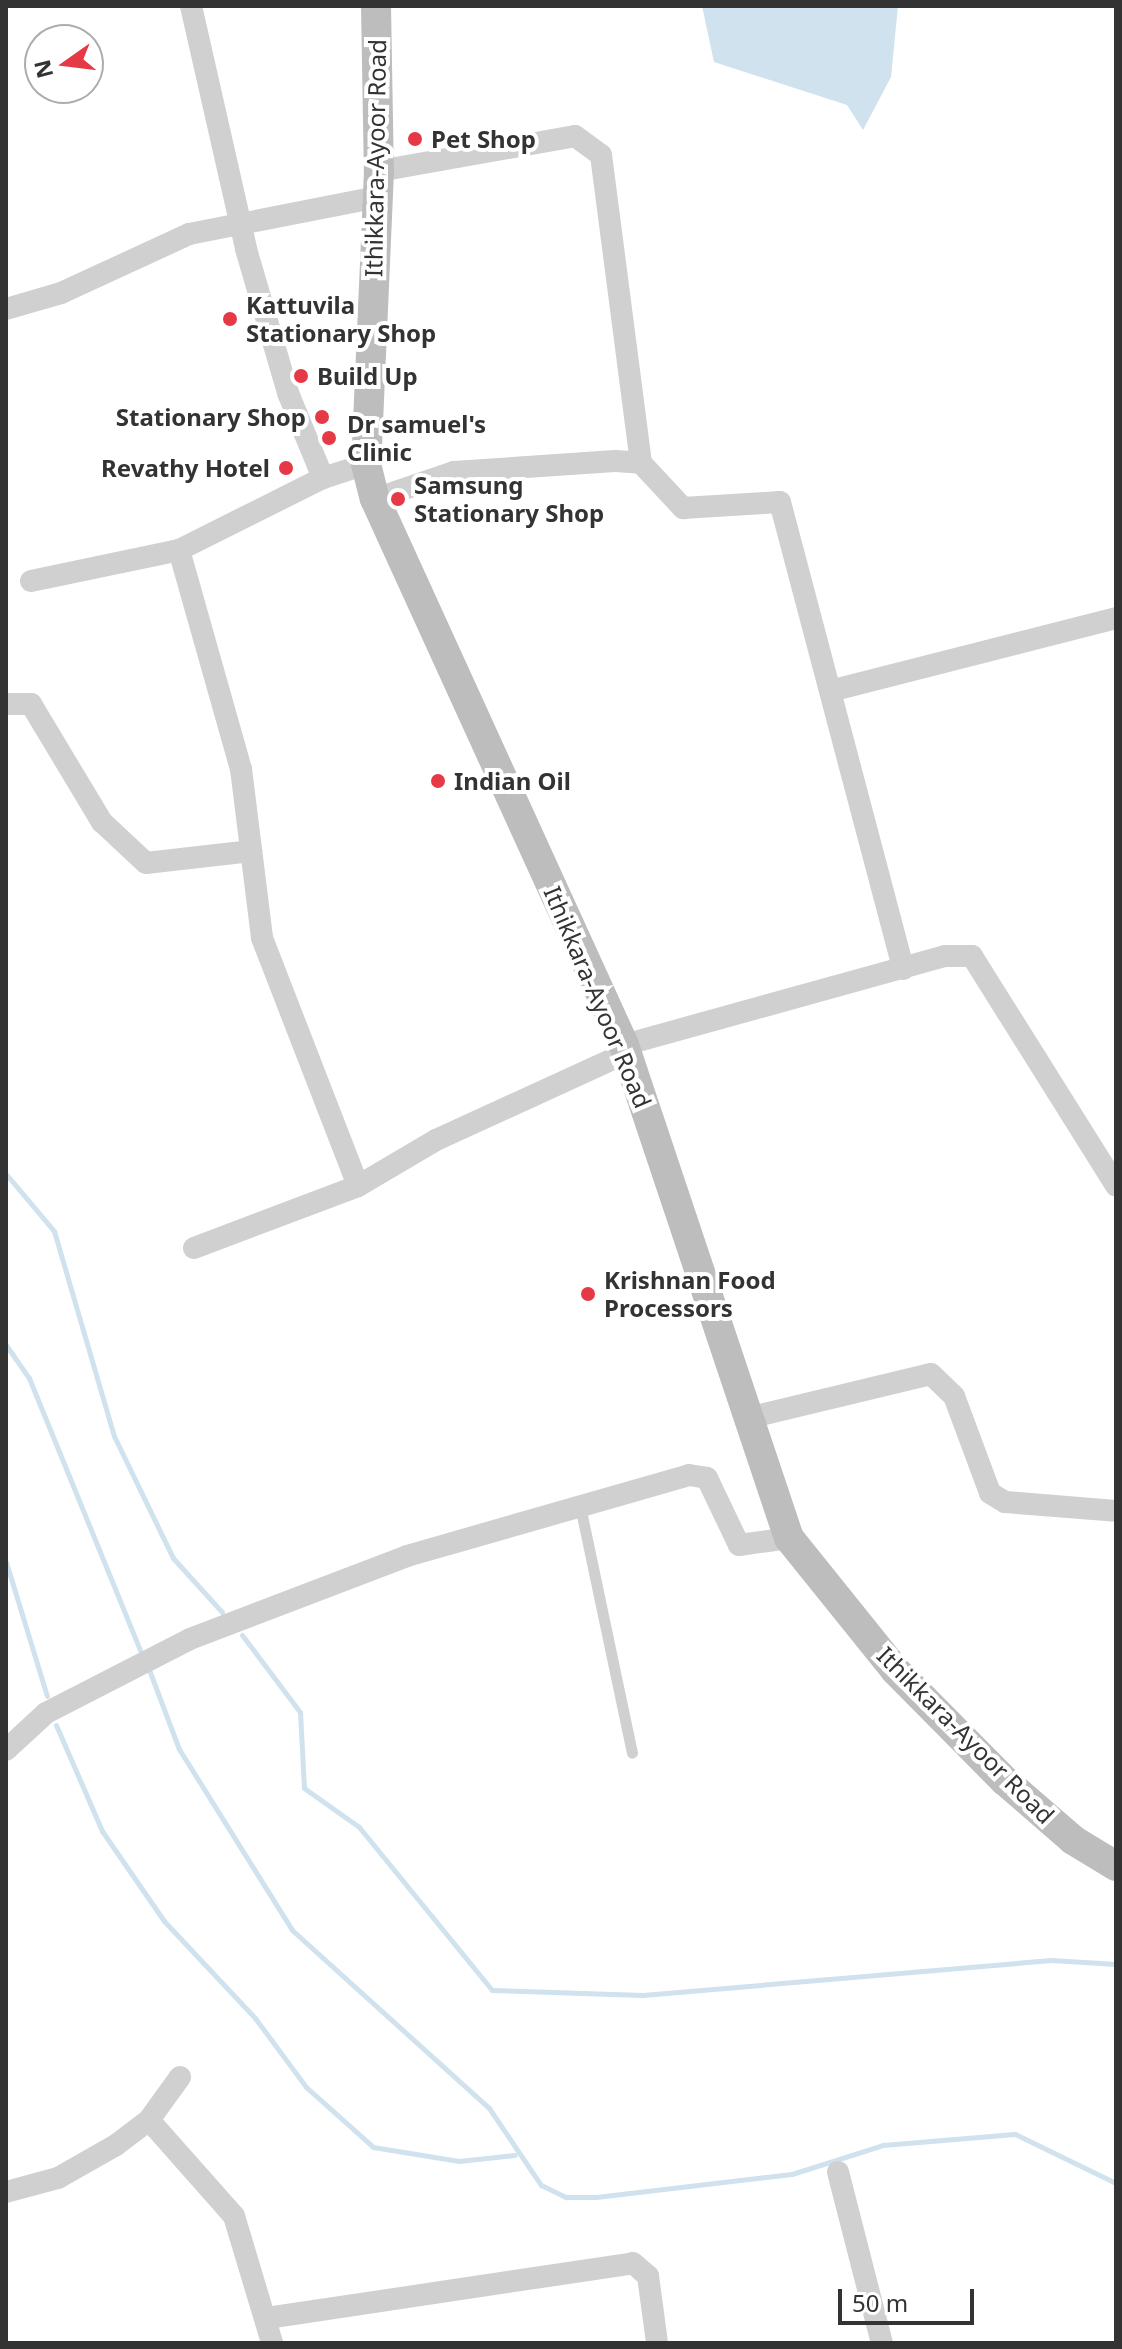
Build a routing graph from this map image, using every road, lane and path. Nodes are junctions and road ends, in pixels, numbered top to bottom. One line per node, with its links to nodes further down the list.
1 (191, 6): 4 (street)
2 (376, 6): 3 (main road, Ithikkara-Ayoor Road)
3 (378, 184): 4 (street); 6 (street); 7 (main road, Ithikkara-Ayoor Road)
4 (241, 221): 5 (street); 8 (street)
5 (6, 309)
6 (641, 463): 9 (street); 13 (street)
7 (366, 464): 8 (street); 9 (main road, Ithikkara-Ayoor Road)
8 (323, 478): 10 (street)
9 (375, 499): 17 (main road, Ithikkara-Ayoor Road)
10 (179, 550): 11 (street); 15 (street)
11 (31, 581)
12 (1116, 618): 13 (street)
13 (834, 690): 16 (street)
14 (6, 704): 15 (street)
15 (251, 851): 18 (street)
16 (903, 969): 17 (street); 19 (street)
17 (625, 1049): 18 (street); 21 (main road, Ithikkara-Ayoor Road)
18 (358, 1186): 20 (street)
19 (1116, 1186)
20 (194, 1248)
21 (752, 1417): 23 (street); 24 (main road, Ithikkara-Ayoor Road)
22 (580, 1506): 24 (street); 25 (street); 26 (lane)
23 (1116, 1511)
24 (789, 1538): 27 (main road, Ithikkara-Ayoor Road)
25 (6, 1750)
26 (632, 1753)
27 (1116, 1866)
28 (180, 2077): 29 (street)
29 (149, 2120): 31 (street); 32 (street)
30 (838, 2172): 35 (street)
31 (6, 2192)
32 (267, 2318): 33 (street); 34 (street)
33 (272, 2343)
34 (657, 2343)
35 (882, 2343)

